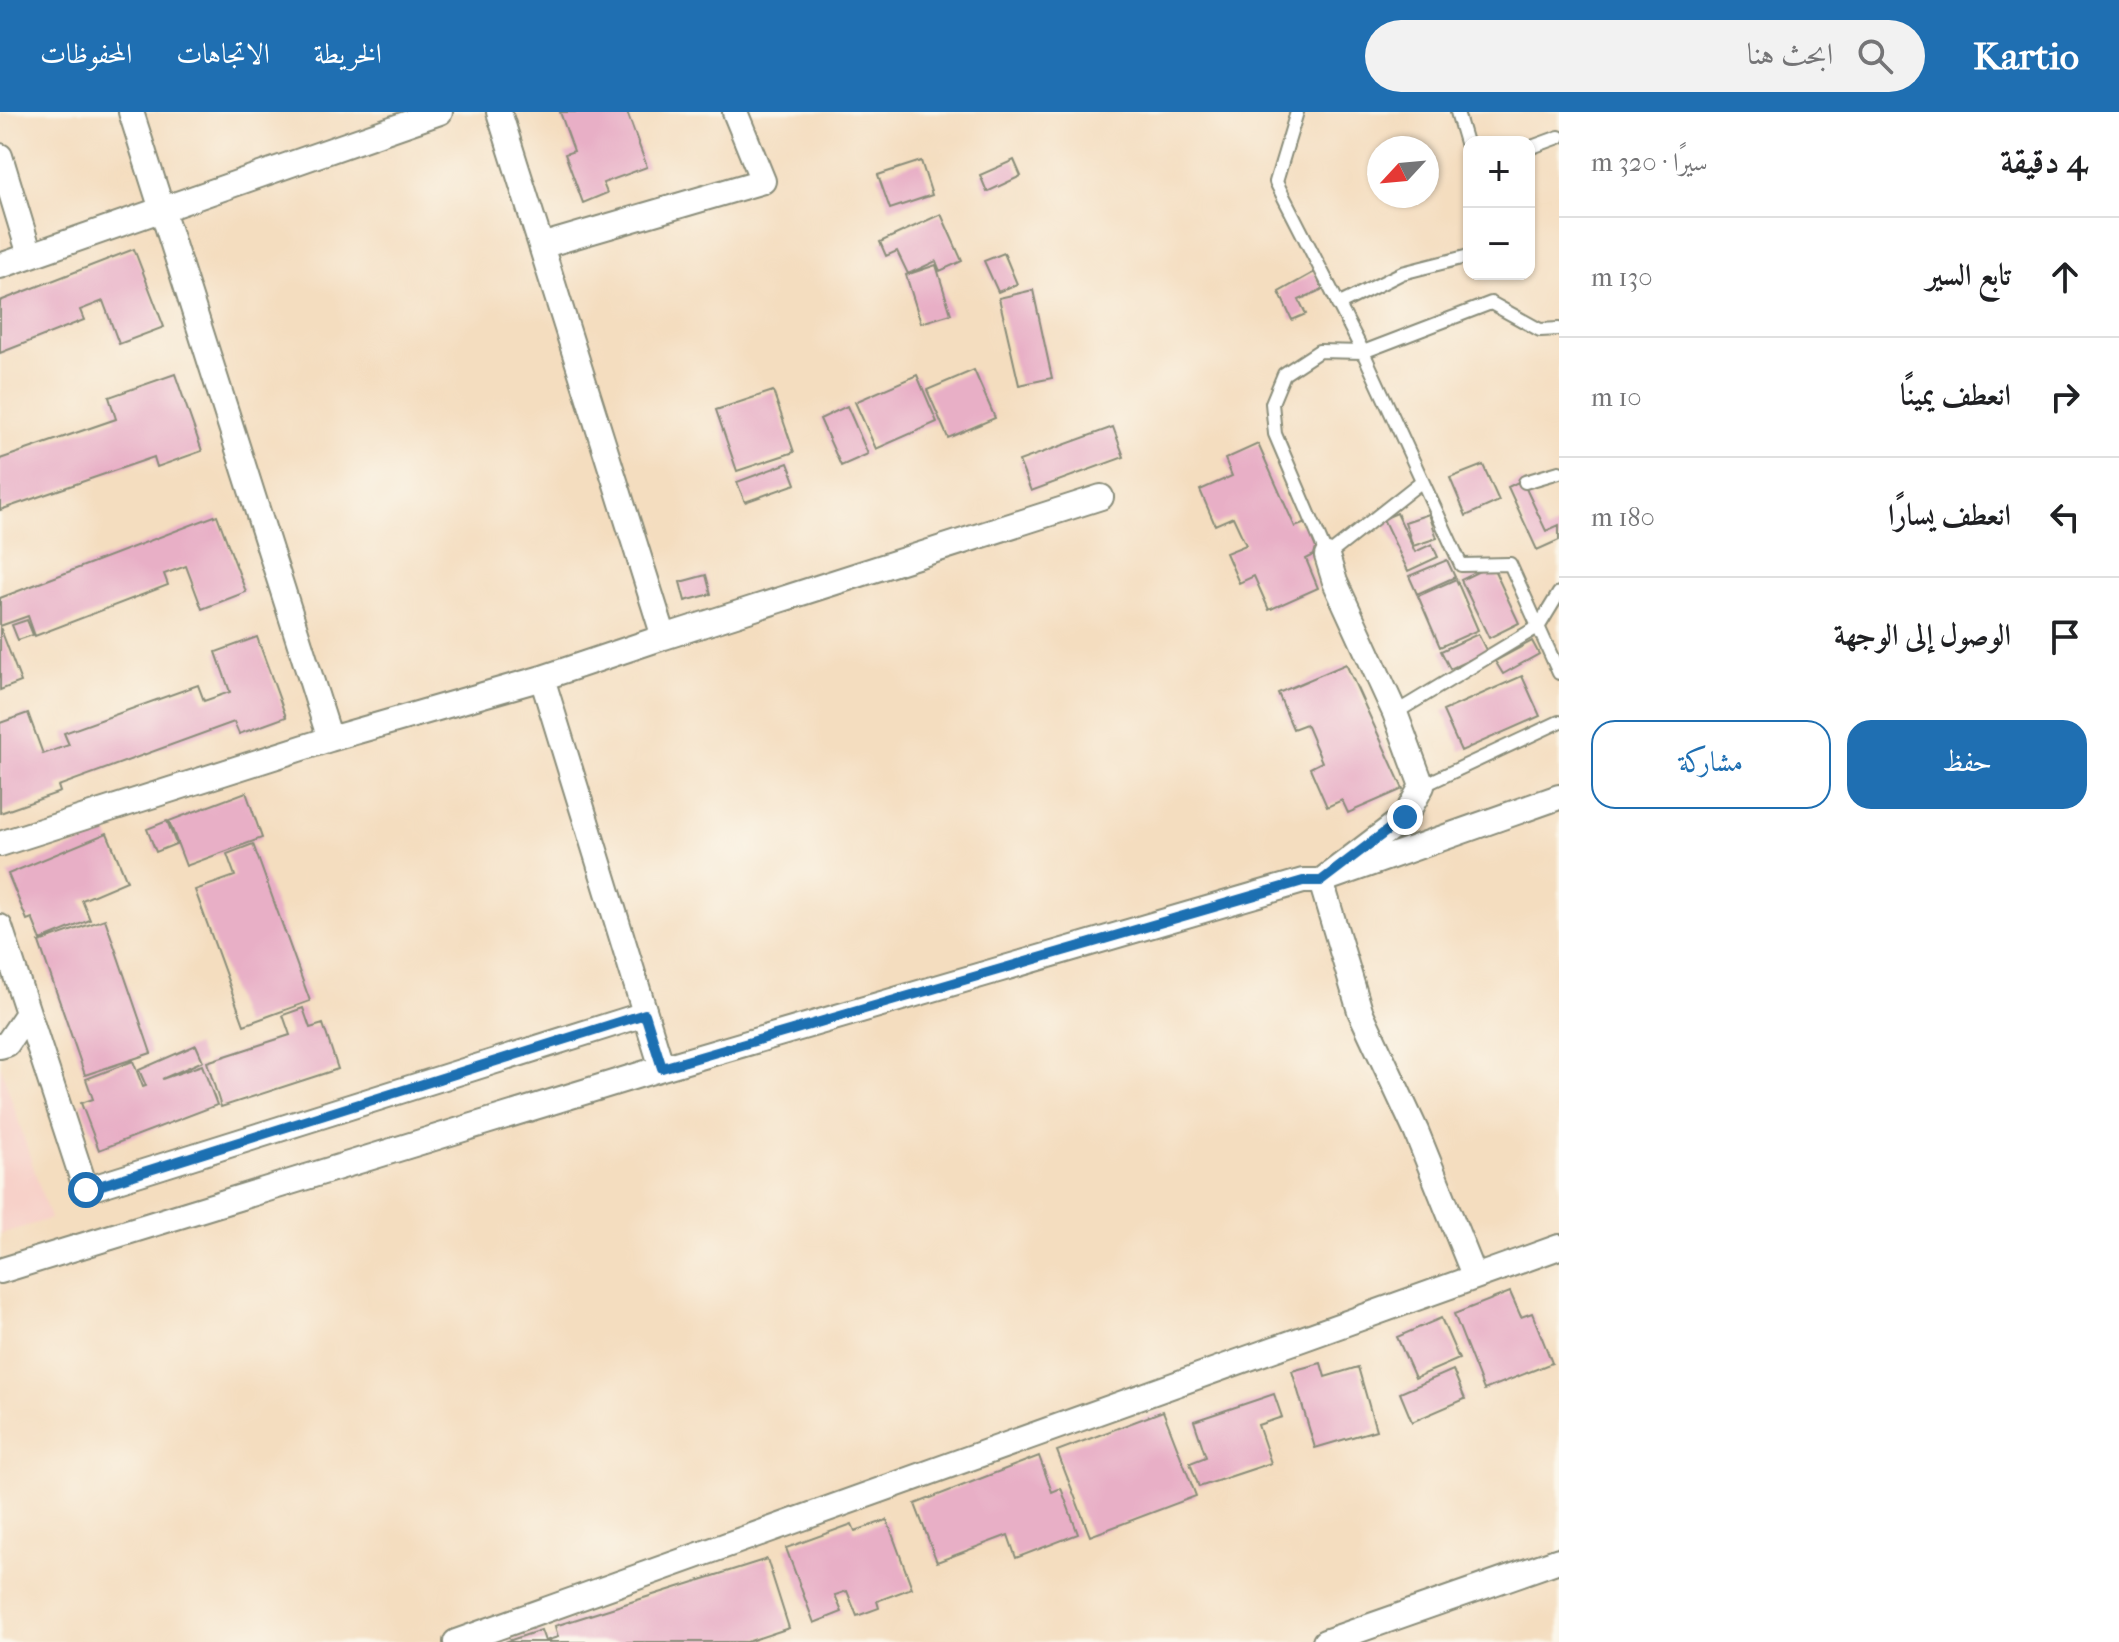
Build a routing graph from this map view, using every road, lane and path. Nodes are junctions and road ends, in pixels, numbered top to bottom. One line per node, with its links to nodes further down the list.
1 (131, 112): 11 (street)
2 (440, 112): 11 (street)
3 (499, 112): 12 (street)
4 (735, 112): 12 (street)
5 (1297, 112): 16 (lane)
6 (1457, 112): 7 (lane)
7 (1464, 136)
8 (1559, 137): 9 (lane)
9 (1535, 146)
10 (0, 156): 13 (street)
11 (161, 209): 13 (street); 31 (street)
12 (541, 246): 26 (street)
13 (30, 255): 15 (street)
14 (1463, 258): 16 (lane)
15 (0, 266)
16 (1338, 305): 18 (lane)
17 (1559, 329): 18 (lane)
18 (1363, 352): 20 (lane); 23 (lane)
19 (1559, 472): 21 (lane)
20 (1422, 481): 23 (lane); 25 (lane)
21 (1525, 482)
22 (1101, 497): 26 (street)
23 (1327, 556): 29 (street)
24 (1559, 593): 25 (lane)
25 (1539, 626): 27 (lane); 29 (lane)
26 (664, 637): 28 (street)
27 (1559, 673)
28 (542, 678): 31 (street); 38 (street)
29 (1395, 713): 32 (street)
30 (1559, 722): 32 (lane)
31 (330, 739): 34 (street)
32 (1422, 786): 35 (street)
33 (1559, 797): 35 (street)
34 (0, 844)
35 (1321, 881): 40 (street); 43 (street)
36 (0, 927): 37 (street)
37 (28, 1013): 38 (street); 39 (street)
38 (645, 1014): 40 (street)
39 (0, 1046)
40 (662, 1068): 42 (street)
41 (1559, 1247): 43 (street)
42 (0, 1271)
43 (1474, 1275): 45 (street)
44 (1559, 1560): 46 (street)
45 (456, 1642)
46 (1325, 1642)

